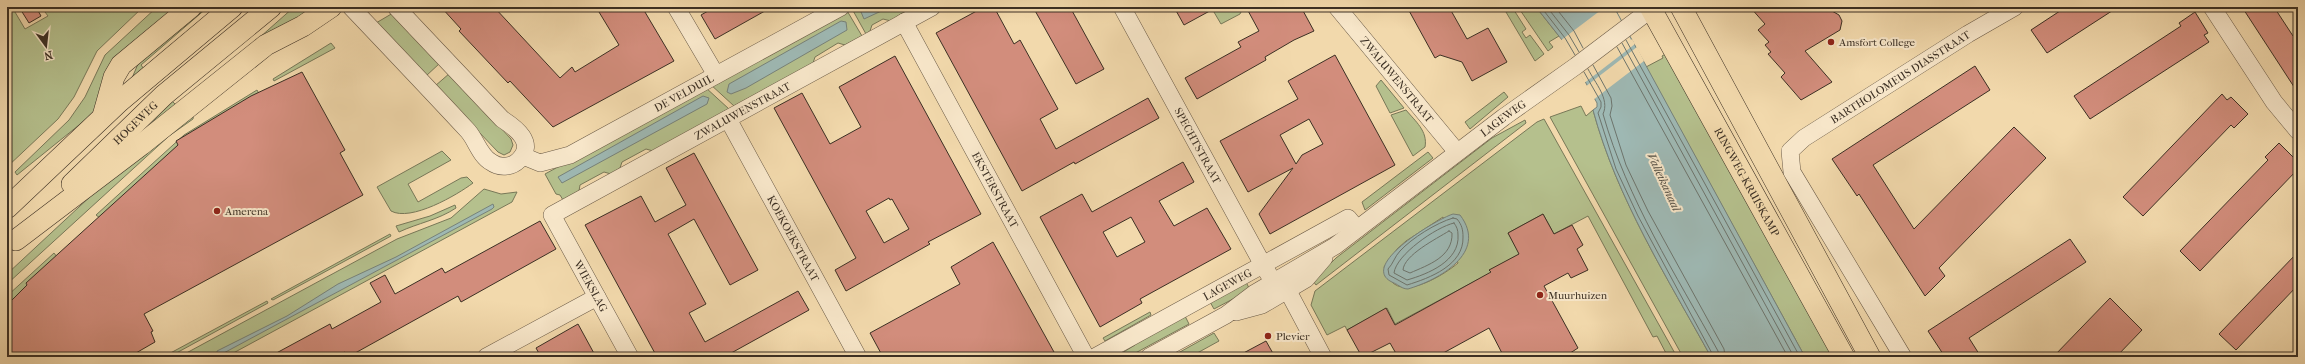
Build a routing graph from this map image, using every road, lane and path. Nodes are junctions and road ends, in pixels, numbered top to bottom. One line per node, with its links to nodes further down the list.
1 (191, 7): 18 (main road)
2 (232, 7): 18 (main road)
3 (271, 7): 26 (main road, HOGEWEG)
4 (331, 7): 26 (main road)
5 (396, 7): 22 (street)
6 (676, 7): 17 (street)
7 (841, 7): 17 (street, DE VELDUIL)
8 (932, 7): 16 (street, ZWALUWENSTRAAT)
9 (1122, 7): 27 (street, SPECHTSTRAAT)
10 (1337, 7): 21 (street, ZWALUWENSTRAAT)
11 (1681, 7): 38 (main road, RINGWEG-KRUISKAMP)
12 (2015, 7): 39 (street, BARTHOLOMEUS DIASSTRAAT)
13 (2212, 7): 20 (street)
14 (1652, 8): 21 (street, LAGEWEG); 37 (main road, RINGWEG-KRUISKAMP)
15 (356, 13): 22 (street)
16 (904, 22): 19 (street, ZWALUWENSTRAAT); 33 (street, EKSTERSTRAAT)
17 (716, 75): 22 (street, DE VELDUIL)
18 (103, 116): 23 (main road)
19 (728, 119): 24 (street, ZWALUWENSTRAAT); 32 (street, KOEKOEKSTRAAT)
20 (2298, 131)
21 (1457, 152): 25 (street, LAGEWEG)
22 (523, 156)
23 (7, 208)
24 (552, 215): 29 (street, WIEKSLAG)
25 (1357, 229): 27 (street, LAGEWEG); 28 (street, LAGEWEG)
26 (11, 244)
27 (1263, 265): 28 (street, SPECHTSTRAAT); 34 (street, LAGEWEG)
28 (1280, 287): 35 (street, LAGEWEG); 36 (street, SPECHTSTRAAT)
29 (597, 297): 30 (street); 31 (street, WIEKSLAG)
30 (486, 357)
31 (630, 357)
32 (858, 357)
33 (1086, 357)
34 (1095, 357)
35 (1149, 357)
36 (1323, 357)
37 (1844, 357)
38 (1870, 357)
39 (1903, 357)

